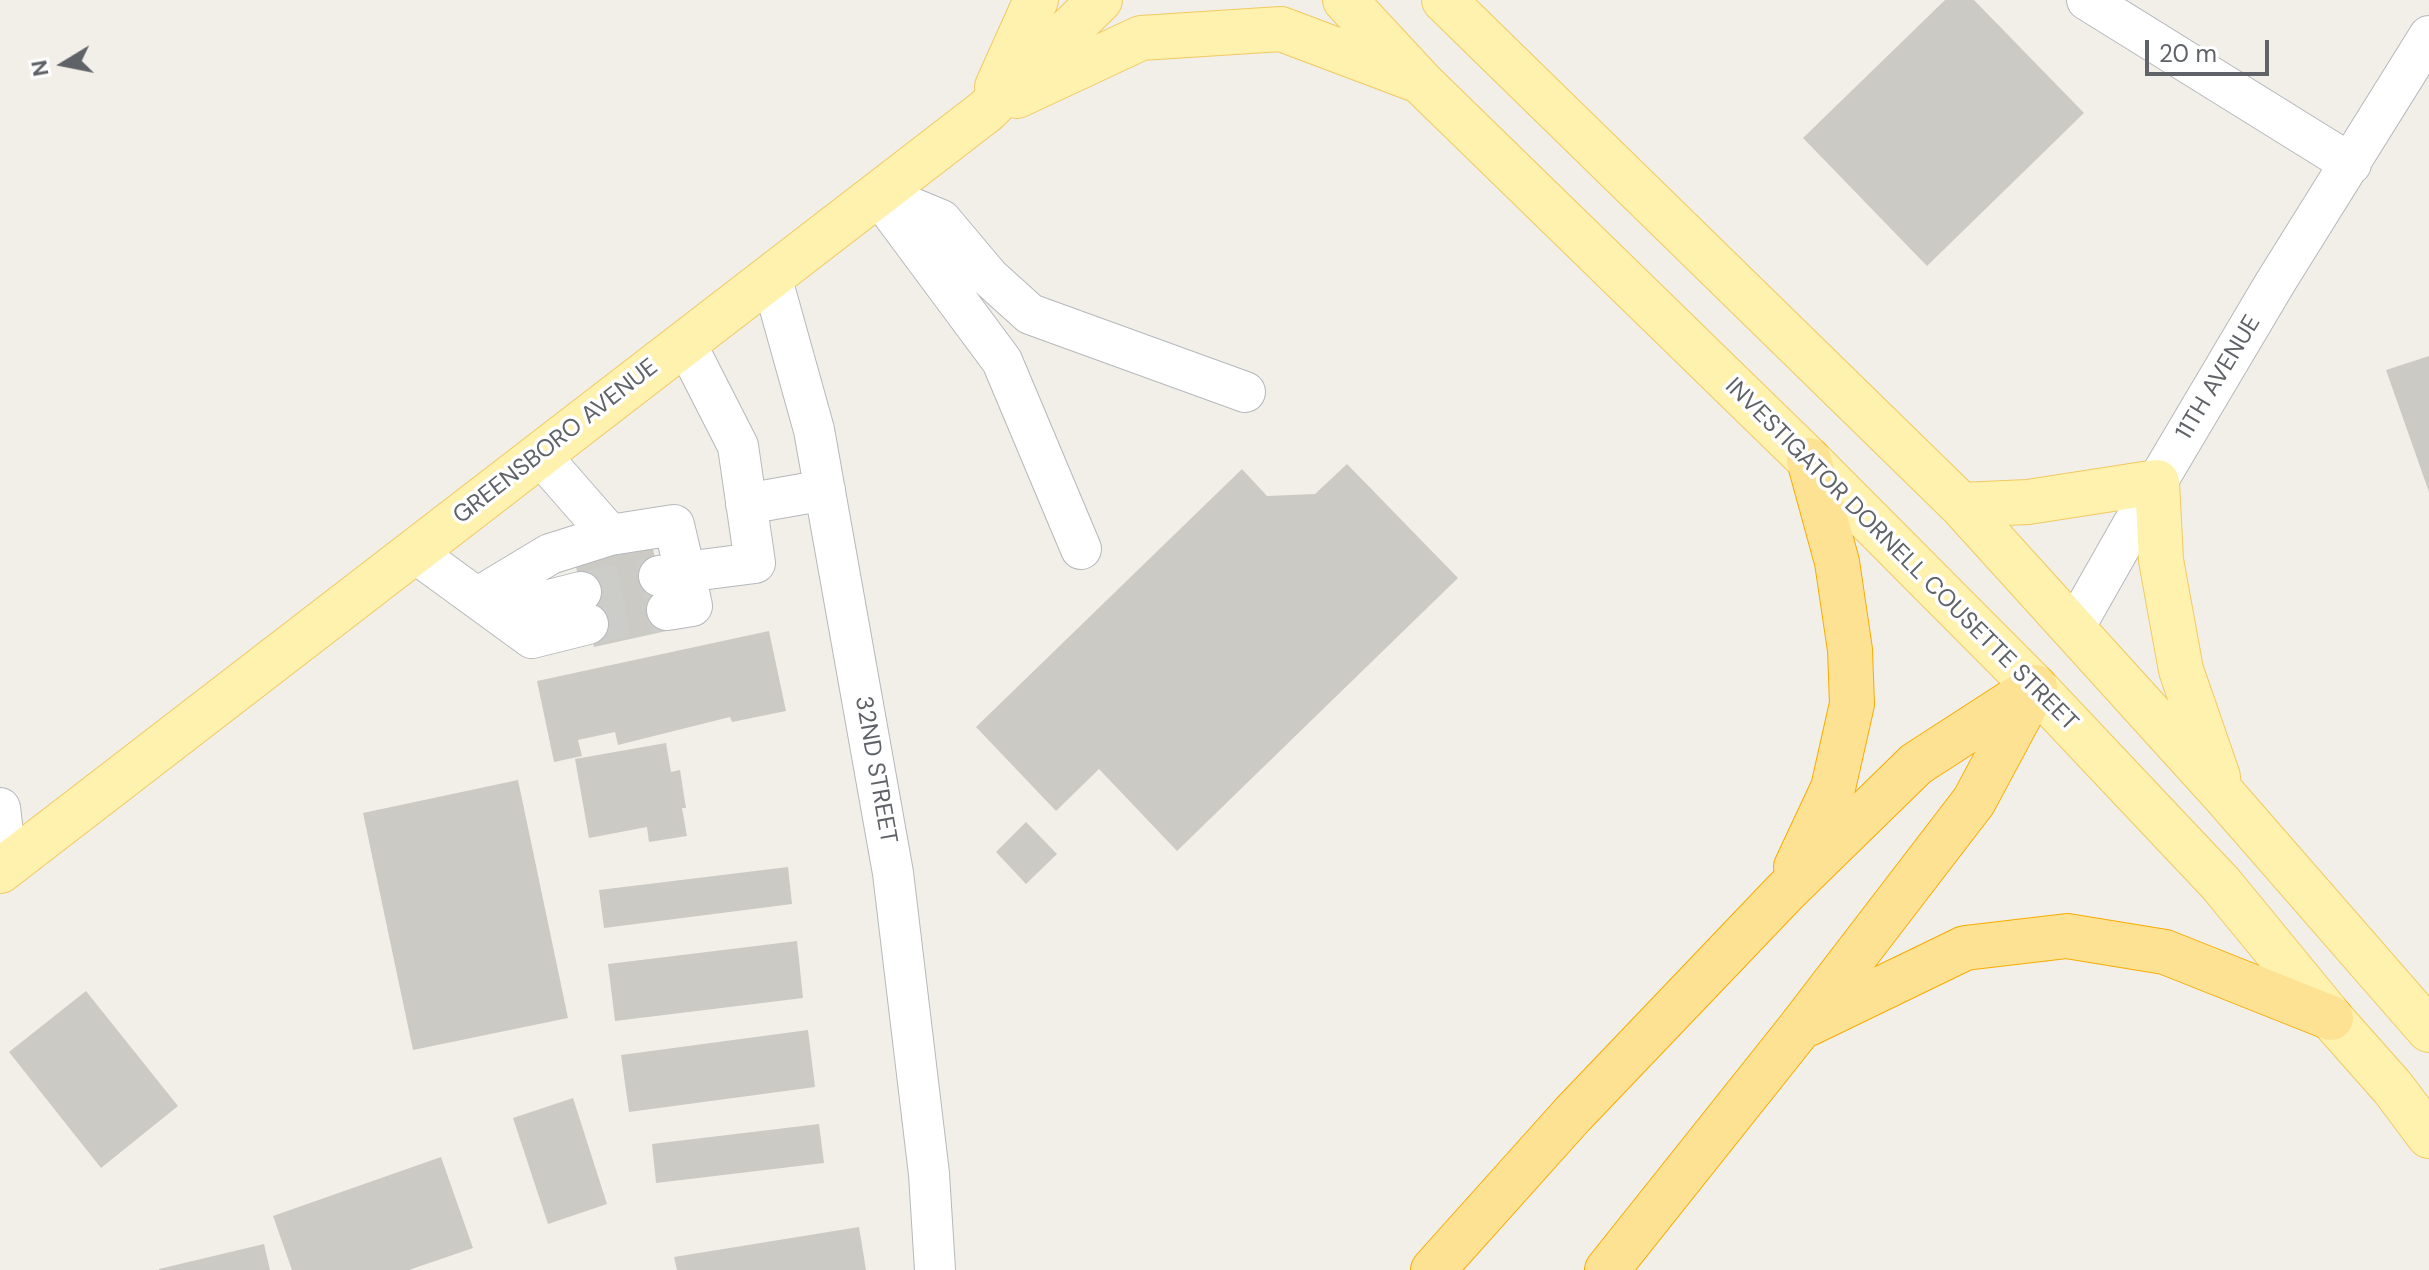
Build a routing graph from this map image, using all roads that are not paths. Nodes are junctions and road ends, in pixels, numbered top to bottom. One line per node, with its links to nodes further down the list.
1 (1036, 0): 9 (main road)
2 (1100, 0): 9 (main road, GREENSBORO AVENUE)
3 (1345, 0): 8 (main road, INVESTIGATOR DORNELL COUSETTE STREET)
4 (1444, 0): 20 (main road)
5 (2087, 0): 10 (street)
6 (2429, 36): 7 (street, 11TH AVENUE)
7 (2419, 72): 10 (street, 11TH AVENUE)
8 (1422, 83): 9 (main road); 16 (main road, INVESTIGATOR DORNELL COUSETTE STREET)
9 (986, 111): 11 (main road, GREENSBORO AVENUE)
10 (2351, 164): 17 (street, 11TH AVENUE)
11 (878, 194): 12 (main road, GREENSBORO AVENUE); 14 (street); 22 (street)
12 (771, 276): 13 (main road, GREENSBORO AVENUE); 18 (street, 32ND STREET)
13 (685, 342): 15 (main road, GREENSBORO AVENUE); 19 (street)
14 (1245, 392)
15 (540, 455): 21 (street); 23 (main road, GREENSBORO AVENUE)
16 (1809, 460): 27 (main road, INVESTIGATOR DORNELL COUSETTE STREET); 31 (highway)
17 (2157, 482): 20 (main road); 26 (street, 11TH AVENUE); 28 (main road)
18 (825, 490): 19 (street); 36 (street, 32ND STREET)
19 (746, 504): 21 (street)
20 (1961, 505): 26 (main road)
21 (610, 535): 24 (street)
22 (1081, 549)
23 (414, 552): 24 (street); 30 (main road, GREENSBORO AVENUE)
24 (488, 606): 25 (street)
25 (585, 608)
26 (2073, 630): 27 (main road, 11TH AVENUE); 28 (main road)
27 (2035, 687): 31 (highway); 32 (main road, INVESTIGATOR DORNELL COUSETTE STREET); 33 (highway)
28 (2224, 795): 34 (main road)
29 (0, 808): 30 (street)
30 (4, 868)
31 (1785, 892): 37 (highway)
32 (2331, 1018): 33 (highway); 35 (main road, INVESTIGATOR DORNELL COUSETTE STREET)
33 (1799, 1029): 38 (highway)
34 (2429, 1030)
35 (2429, 1136)
36 (935, 1270)
37 (1433, 1270)
38 (1607, 1270)

